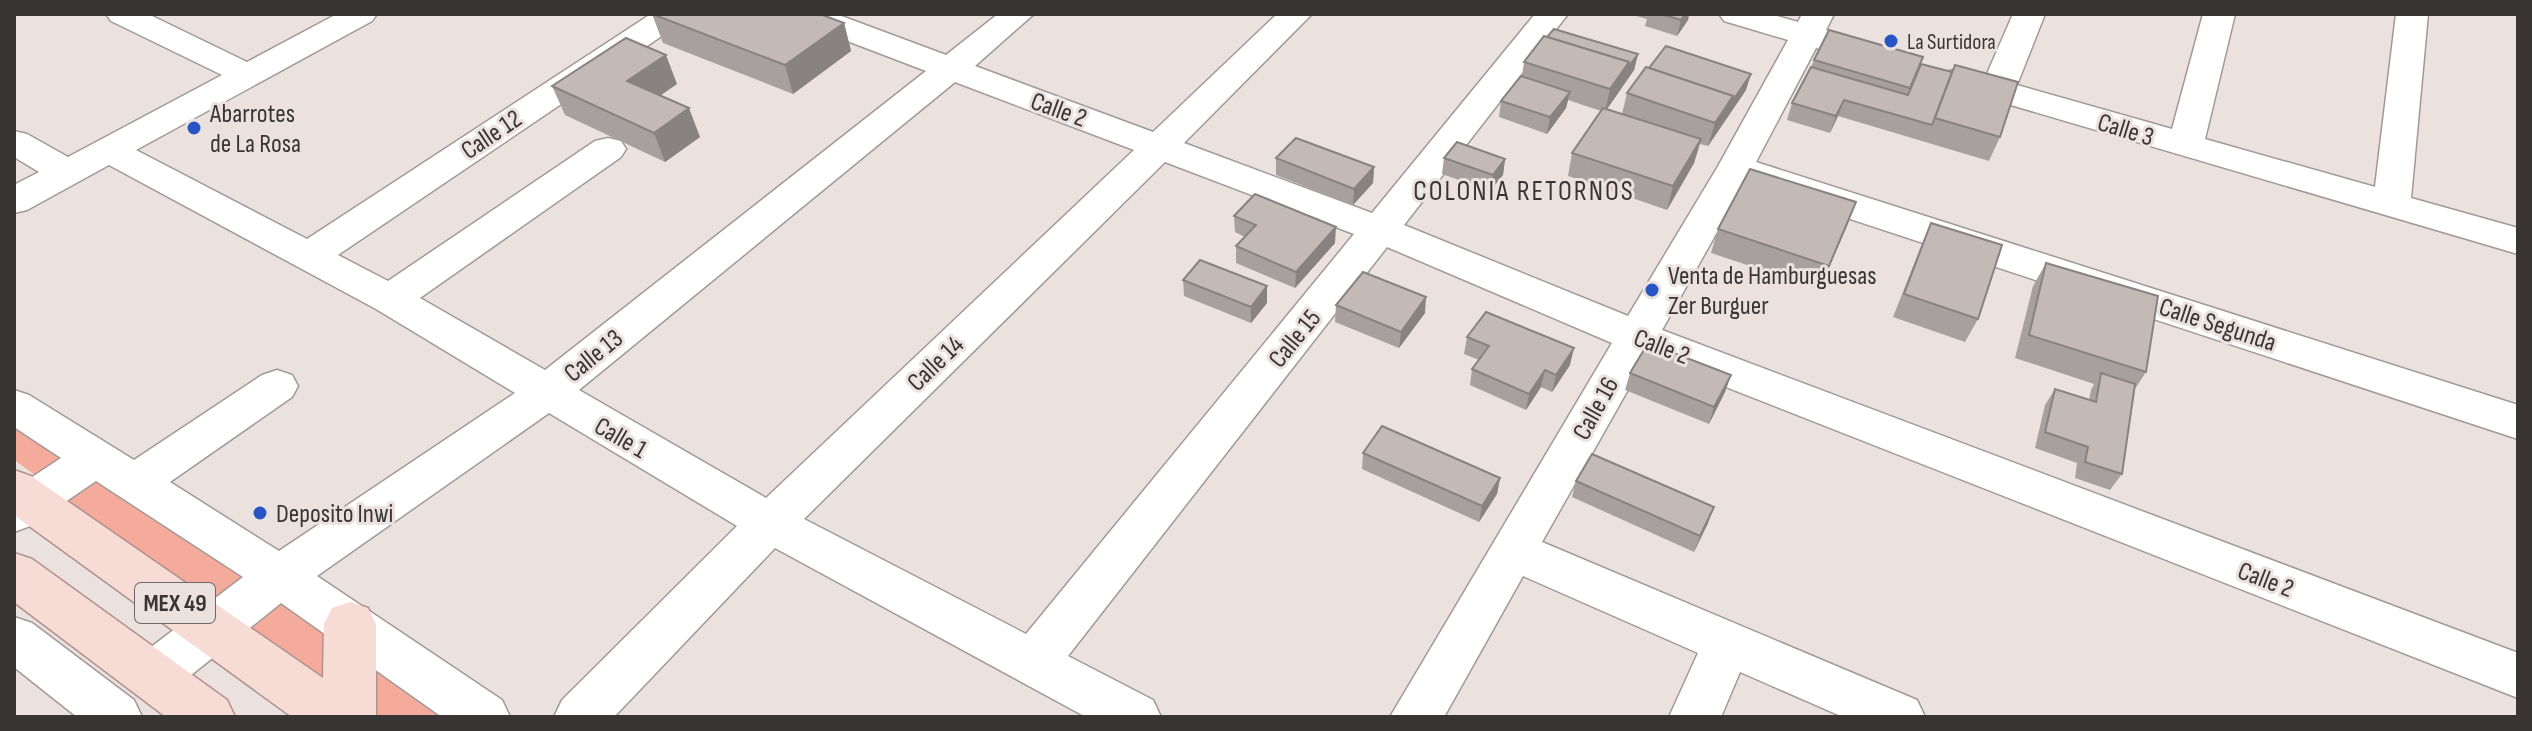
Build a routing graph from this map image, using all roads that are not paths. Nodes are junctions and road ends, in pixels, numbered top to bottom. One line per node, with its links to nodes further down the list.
1 (122, 14): 14 (street)
2 (361, 14): 14 (street)
3 (673, 14): 27 (street, Calle 12)
4 (806, 14): 13 (street, Calle 2)
5 (1018, 14): 13 (street, Calle 13)
6 (1296, 14): 17 (street, Calle 14)
7 (1552, 14): 25 (street, Calle 15)
8 (1735, 14): 12 (street, Calle 3)
9 (2029, 14): 15 (street)
10 (2219, 14): 18 (street)
11 (2412, 14): 24 (street)
12 (1812, 24): 15 (street, Calle 3); 21 (street, Calle 16)
13 (951, 69): 17 (street, Calle 2); 31 (street, Calle 13)
14 (248, 75): 20 (street)
15 (1997, 91): 18 (street, Calle 3)
16 (14, 142): 22 (street)
17 (1157, 146): 25 (street, Calle 2); 36 (street, Calle 14)
18 (2185, 147): 24 (street, Calle 3)
19 (608, 149): 28 (street)
20 (110, 151): 22 (street); 27 (street, Calle 1)
21 (1735, 168): 29 (street, Calle 16); 33 (street, Calle Segunda)
22 (67, 172): 23 (street)
23 (14, 201)
24 (2392, 204): 26 (street, Calle 3)
25 (1380, 230): 29 (street, Calle 2); 44 (street, Calle 15)
26 (2518, 241)
27 (310, 255): 28 (street, Calle 1)
28 (390, 299): 31 (street, Calle 1)
29 (1636, 336): 37 (street, Calle 16); 46 (street, Calle 2)
30 (277, 386): 34 (street)
31 (546, 393): 36 (street, Calle 1); 39 (street, Calle 13)
32 (14, 406): 34 (street)
33 (2518, 422)
34 (114, 472): 35 (street); 39 (street)
35 (20, 501): 41 (main road, MEX 49)
36 (770, 523): 44 (street, Calle 1); 52 (street, Calle 14)
37 (1514, 551): 43 (street); 54 (street, Calle 16)
38 (14, 574): 45 (main road, MEX 49)
39 (280, 576): 40 (street); 41 (street, Calle 13)
40 (350, 624): 50 (main road); 51 (street)
41 (212, 629): 45 (street, Calle 13); 49 (main road, MEX 49)
42 (14, 638): 47 (street)
43 (1727, 643): 55 (street); 56 (street)
44 (1034, 661): 53 (street, Calle 1)
45 (152, 676): 48 (main road, MEX 49)
46 (2518, 676)
47 (116, 717)
48 (208, 717)
49 (335, 717)
50 (349, 717)
51 (484, 717)
52 (580, 717)
53 (1135, 717)
54 (1416, 717)
55 (1695, 717)
56 (1899, 717)

